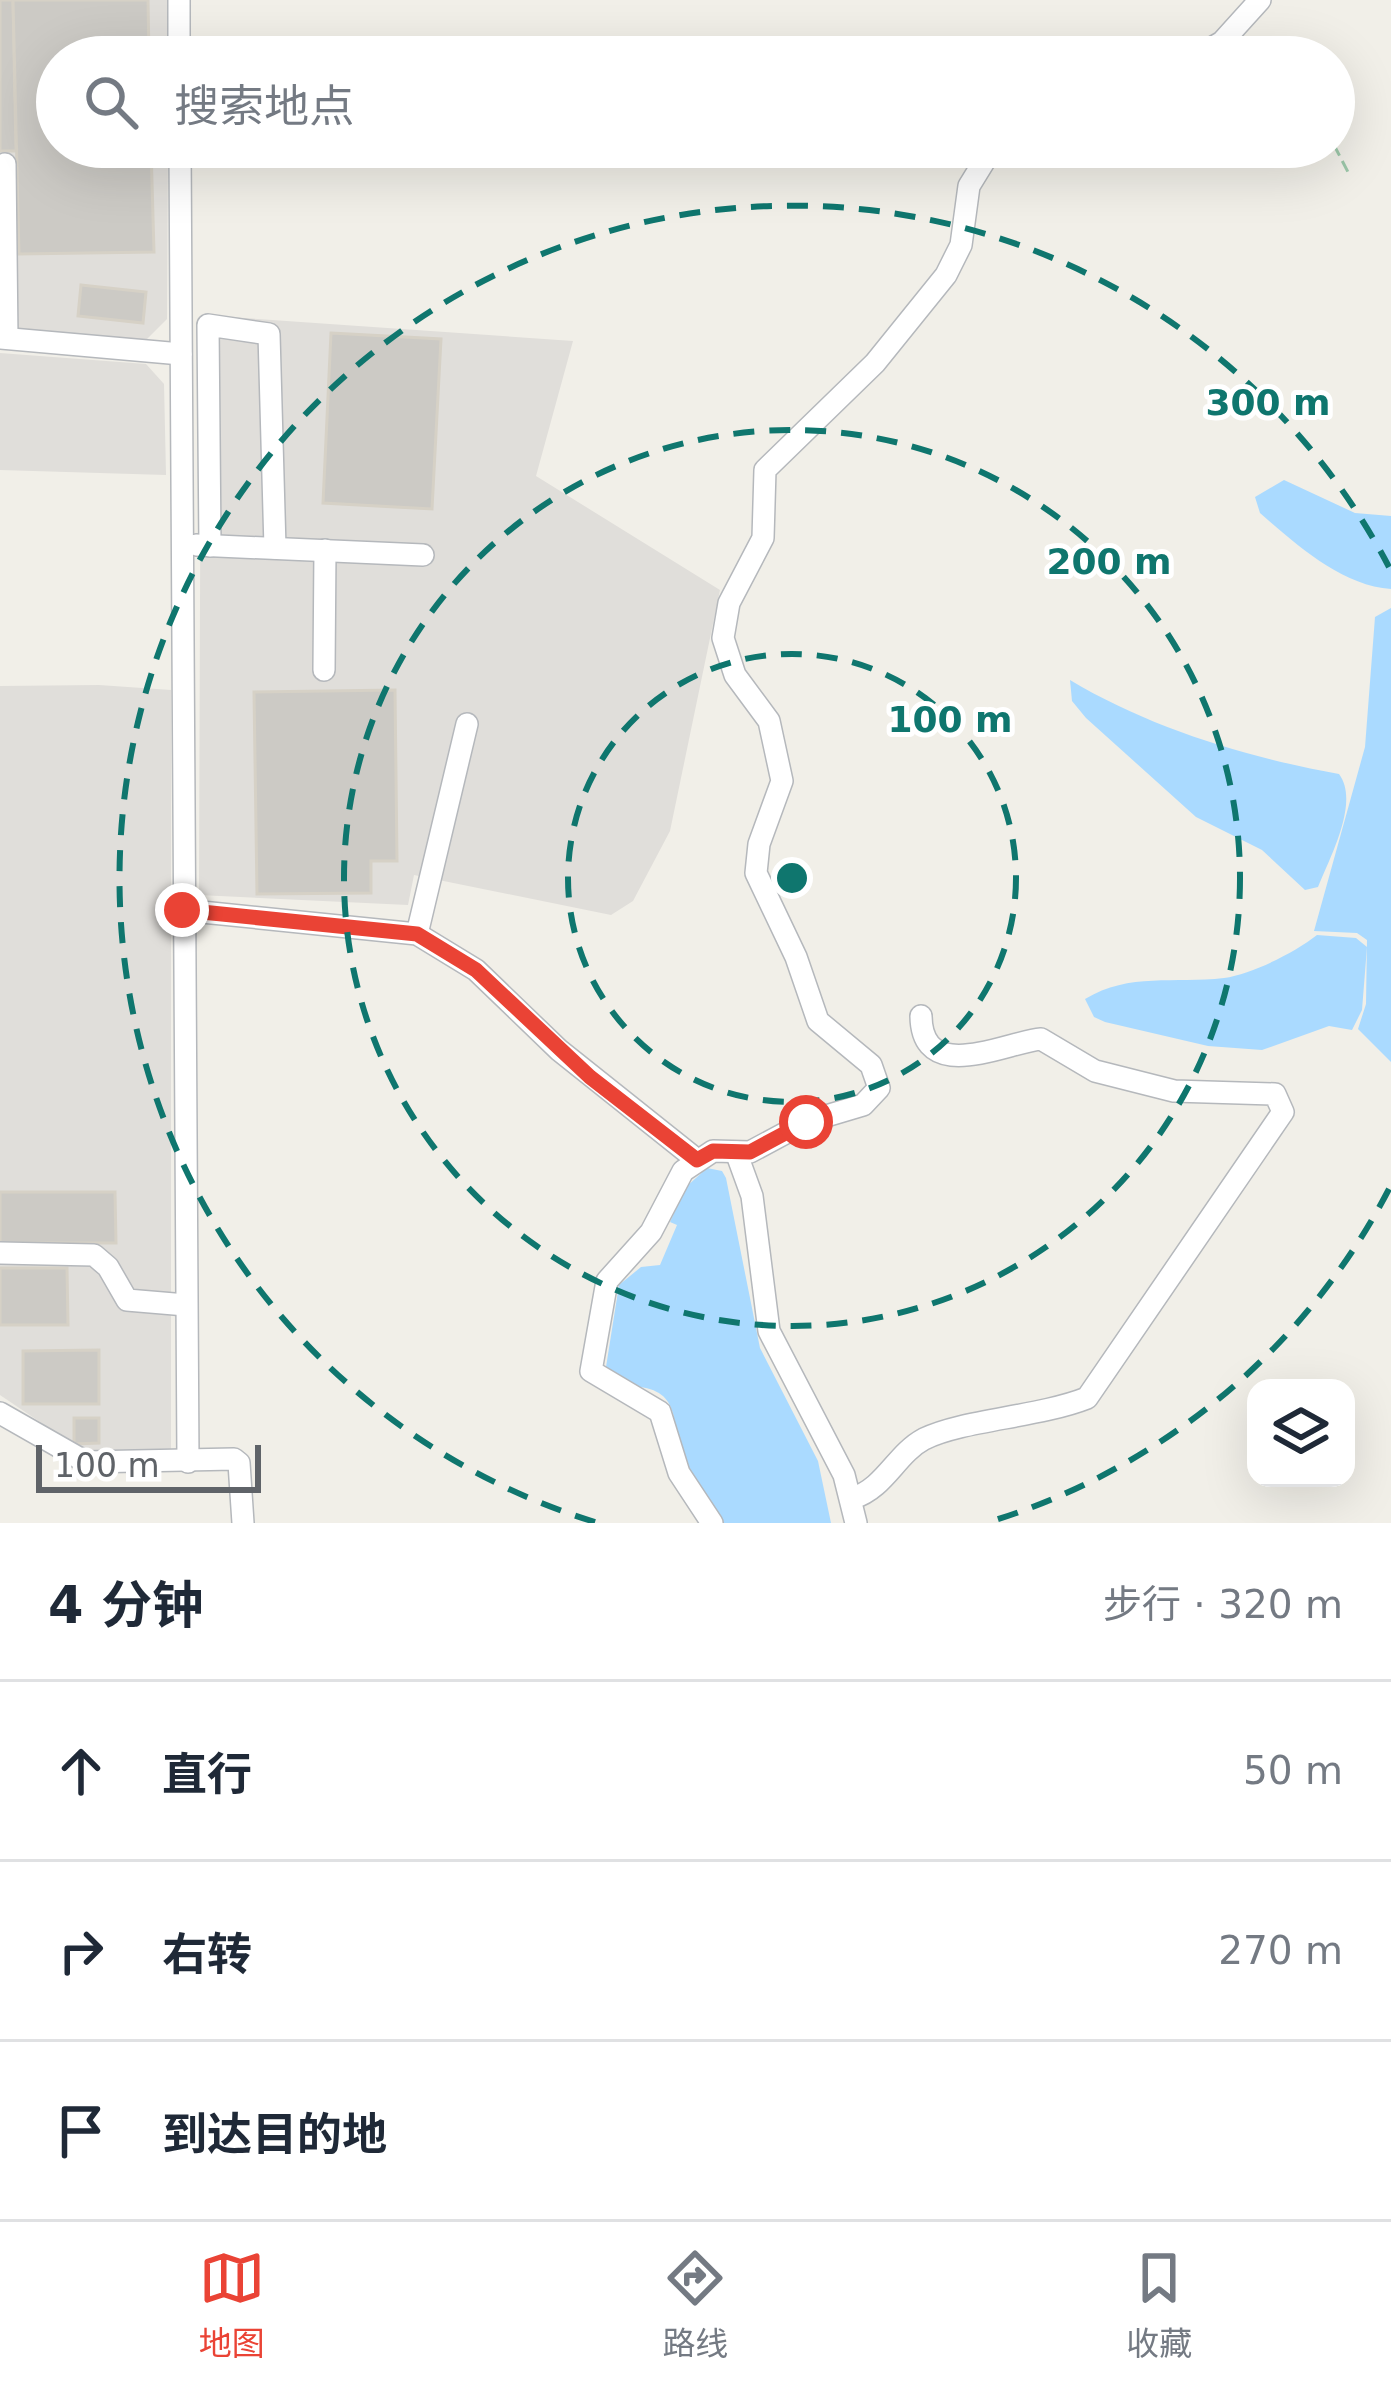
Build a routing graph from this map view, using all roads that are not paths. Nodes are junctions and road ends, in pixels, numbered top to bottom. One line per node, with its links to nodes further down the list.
1 (179, 0): 3 (street)
2 (1260, 0): 4 (street)
3 (179, 36)
4 (1227, 36)
5 (5, 164): 8 (street)
6 (180, 168): 9 (street)
7 (980, 168): 20 (street)
8 (4, 338): 9 (street)
9 (181, 354): 10 (street)
10 (182, 544): 11 (street); 17 (street)
11 (210, 546): 12 (street); 12 (street)
12 (275, 548): 13 (street)
13 (325, 550): 14 (street); 15 (street)
14 (423, 555)
15 (324, 670)
16 (466, 724): 18 (street)
17 (182, 910): 18 (street); 23 (street)
18 (417, 934): 21 (street)
19 (921, 1016): 26 (street)
20 (736, 1152): 21 (street); 26 (street)
21 (697, 1160): 28 (street)
22 (0, 1253): 23 (street)
23 (186, 1305): 25 (street)
24 (0, 1413): 25 (street)
25 (188, 1462): 27 (street)
26 (853, 1498): 29 (street)
27 (243, 1523)
28 (712, 1523)
29 (856, 1523)

